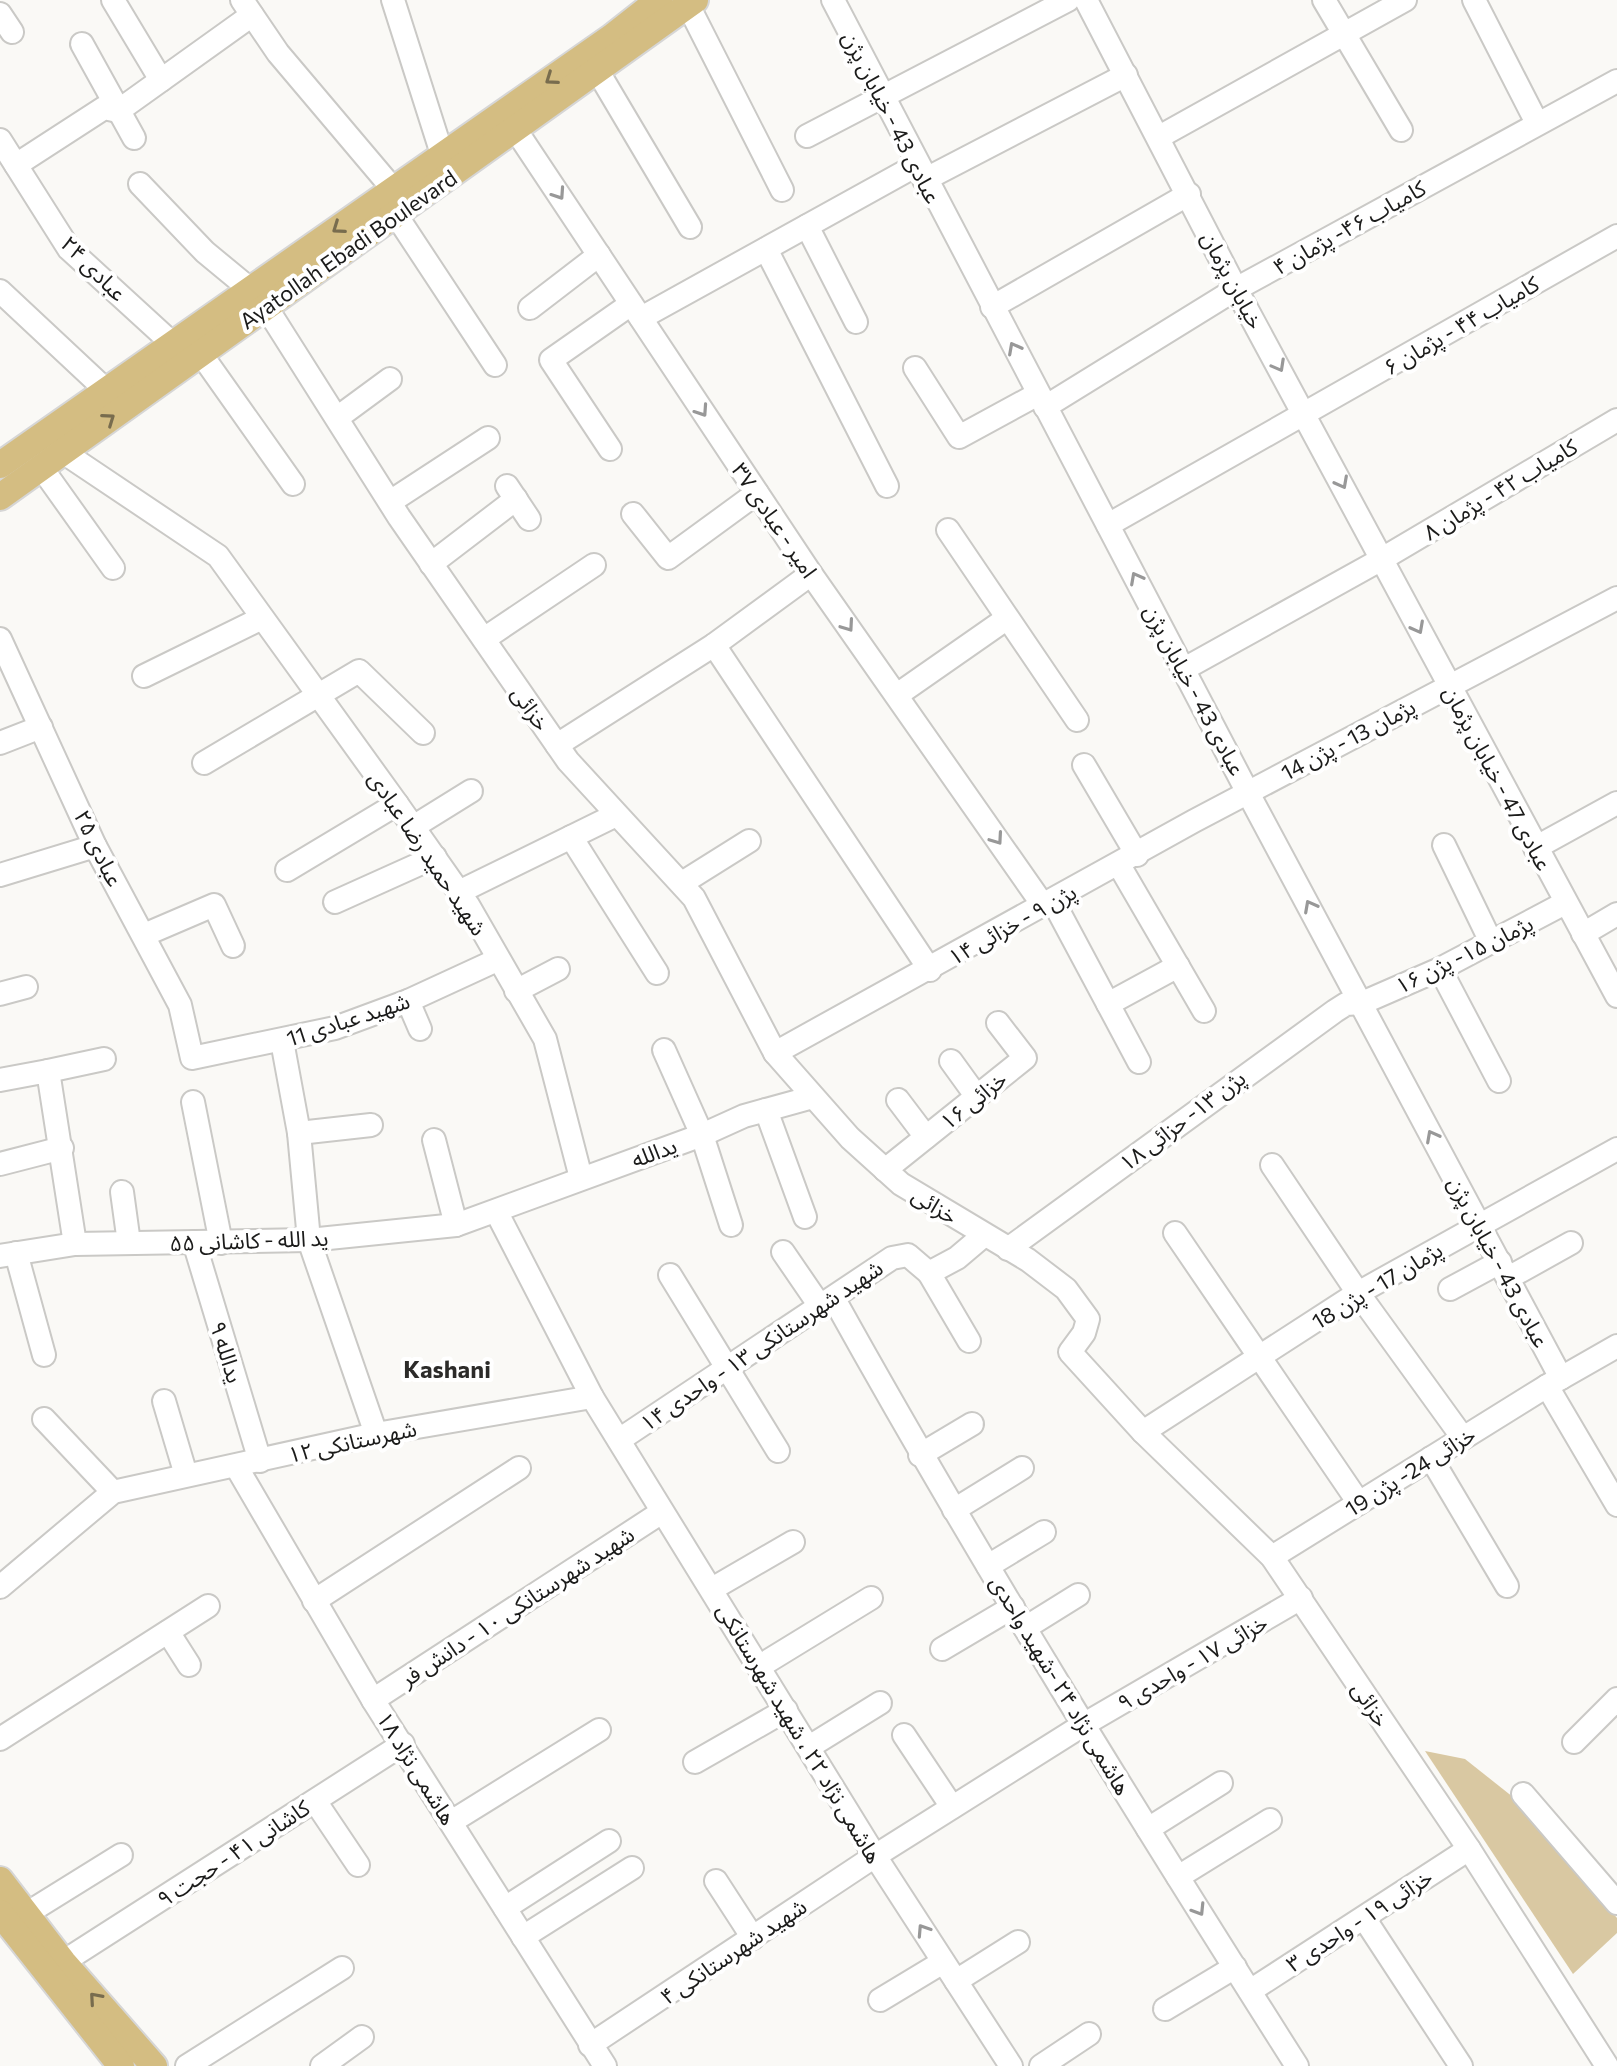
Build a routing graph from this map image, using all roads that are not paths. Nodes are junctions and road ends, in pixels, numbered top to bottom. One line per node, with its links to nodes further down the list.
1 (113, 0): 16 (street)
2 (393, 0): 27 (street)
3 (659, 0): 27 (main road, Ayatollah Ebadi Boulevard, one-way to 27)
4 (833, 0): 18 (street, عبادی 43 - خیابان پژن)
5 (1068, 0): 18 (street)
6 (1086, 0): 15 (street, خیابان پژمان)
7 (1324, 0): 12 (street)
8 (1405, 0): 12 (street)
9 (1474, 0): 20 (street)
10 (691, 3): 14 (main road, Ayatollah Ebadi Boulevard); 31 (street)
11 (247, 7): 16 (street); 33 (street)
12 (1343, 34): 22 (street); 24 (street)
13 (82, 44): 19 (street)
14 (597, 70): 21 (main road, Ayatollah Ebadi Boulevard); 35 (street)
15 (1126, 75): 24 (street, خیابان پژمان); 29 (street)
16 (161, 80): 19 (street)
17 (1617, 81): 20 (street, کامیاب ۴۶- پژمان ۴)
18 (882, 97): 23 (street); 29 (street, عبادی 43 - خیابان پژن)
19 (118, 111): 25 (street); 28 (street)
20 (1537, 123): 39 (street, کامیاب ۴۶- پژمان ۴)
21 (515, 129): 27 (main road, Ayatollah Ebadi Boulevard); 38 (street, امیر - عبادی ۳۷, one-way to 38)
22 (1401, 130)
23 (807, 136)
24 (1159, 137): 32 (street, خیابان پژمان)
25 (134, 138)
26 (0, 140): 28 (street, عبادی ۲۴)
27 (448, 164): 33 (main road, Ayatollah Ebadi Boulevard)
28 (16, 165): 46 (street, عبادی ۲۴)
29 (920, 173): 34 (street); 42 (street, عبادی 43 - خیابان پژن)
30 (140, 184): 41 (street, خزائی)
31 (782, 190)
32 (1189, 194): 39 (street, خیابان پژمان); 42 (street)
33 (395, 202): 41 (main road, Ayatollah Ebadi Boulevard); 48 (street)
34 (807, 226): 37 (street); 45 (street)
35 (690, 227)
36 (1617, 236): 53 (street, کامیاب ۴۴ - پژمان ۶)
37 (766, 249): 44 (street); 62 (street)
38 (599, 255): 43 (street); 44 (street, امیر - عبادی ۳۷)
39 (1236, 289): 52 (street, کامیاب ۴۶- پژمان ۴); 53 (street, خیابان پژمان, one-way to 53)
40 (0, 291): 51 (street)
41 (259, 298): 46 (main road, Ayatollah Ebadi Boulevard); 47 (main road, Ayatollah Ebadi Boulevard); 54 (street, خزائی)
42 (992, 307): 52 (street, عبادی 43 - خیابان پژن, one-way to 42)
43 (530, 308)
44 (636, 311): 57 (street); 63 (street, امیر - عبادی ۳۷, one-way to 63)
45 (856, 322)
46 (174, 345): 51 (main road, Ayatollah Ebadi Boulevard)
47 (201, 354): 58 (main road, Ayatollah Ebadi Boulevard, one-way to 47); 61 (street)
48 (495, 365)
49 (915, 368): 52 (street, کامیاب ۴۶- پژمان ۴)
50 (390, 379): 54 (street)
51 (108, 392): 59 (main road, Ayatollah Ebadi Boulevard)
52 (1042, 401): 68 (street, عبادی 43 - خیابان پژن)
53 (1305, 414): 68 (street, کامیاب ۴۴ - پژمان ۶); 70 (street, خیابان پژمان, one-way to 70)
54 (337, 418): 65 (street, خزائی)
55 (1617, 420): 70 (street, کامیاب ۴۲ - پژمان ۸)
56 (488, 438): 65 (street)
57 (610, 449)
58 (63, 452): 60 (main road, Ayatollah Ebadi Boulevard); 76 (street, شهید حمید رضا عبادی)
59 (0, 465)
60 (41, 467): 64 (main road, Ayatollah Ebadi Boulevard); 73 (street)
61 (293, 484)
62 (887, 486)
63 (757, 493): 66 (street); 74 (street, امیر - عبادی ۳۷)
64 (0, 497)
65 (390, 502): 71 (street, خزائی)
66 (633, 514)
67 (529, 519): 71 (street)
68 (1108, 525): 81 (street, عبادی 43 - خیابان پژن, one-way to 68)
69 (948, 530): 77 (street)
70 (1382, 559): 81 (street, کامیاب ۴۲ - پژمان ۸); 83 (street, عبادی 47 - خیابان پژمان, one-way to 83)
71 (431, 564): 79 (street, خزائی)
72 (594, 565): 79 (street)
73 (113, 568)
74 (811, 574): 80 (street); 84 (street, امیر - عبادی ۳۷, one-way to 84)
75 (1617, 598): 83 (street, پژمان 13 - پژن 14)
76 (262, 618): 82 (street); 85 (street, شهید حمید رضا عبادی)
77 (1006, 619): 84 (street); 86 (street)
78 (0, 639): 87 (street, عبادی ۲۵)
79 (484, 639): 90 (street, خزائی)
80 (714, 645): 90 (street); 122 (street)
81 (1184, 669): 94 (street, عبادی 43 - خیابان پژن)
82 (144, 676)
83 (1448, 686): 94 (street, پژمان 13 - پژن 14); 103 (street, عبادی 47 - خیابان پژمان)
84 (897, 695): 111 (street, امیر - عبادی ۳۷, one-way to 111)
85 (318, 696): 88 (street); 91 (street); 96 (street, شهید حمید رضا عبادی)
86 (1077, 720)
87 (41, 727): 89 (street); 102 (street, عبادی ۲۵)
88 (423, 733)
89 (0, 743)
90 (557, 745): 97 (street, خزائی)
91 (204, 763)
92 (1084, 765): 105 (street)
93 (471, 791): 98 (street)
94 (1248, 793): 105 (street, پژن ۹ - خزائی ۱۴); 129 (street, عبادی 43 - خیابان پژن, one-way to 94)
95 (1617, 803): 103 (street)
96 (397, 804): 98 (street, شهید حمید رضا عبادی); 106 (street)
97 (616, 815): 99 (street); 108 (street, خزائی)
98 (413, 827): 104 (street, شهید حمید رضا عبادی)
99 (571, 837): 109 (street); 123 (street)
100 (749, 841): 108 (street)
101 (1444, 845): 116 (street)
102 (95, 846): 107 (street); 115 (street, عبادی ۲۵)
103 (1535, 848): 112 (street, عبادی 47 - خیابان پژمان)
104 (435, 857): 109 (street, شهید حمید رضا عبادی); 110 (street)
105 (1128, 860): 111 (street, پژن ۹ - خزائی ۱۴); 119 (street)
106 (287, 870)
107 (0, 875)
108 (682, 883): 136 (street, خزائی)
109 (459, 892): 118 (street, شهید حمید رضا عبادی)
110 (335, 902)
111 (1048, 903): 122 (street, پژن ۹ - خزائی ۱۴); 130 (street, امیر - عبادی ۳۷)
112 (1565, 903): 114 (street, عبادی 47 - خیابان پژمان); 116 (street, پژمان ۱۵- پژن ۱۶)
113 (1617, 914): 114 (street)
114 (1583, 934): 127 (street, عبادی 47 - خیابان پژمان)
115 (144, 935): 117 (street); 137 (street, عبادی ۲۵)
116 (1491, 942): 121 (street, پژمان ۱۵- پژن ۱۶)
117 (233, 946)
118 (497, 960): 125 (street, شهید حمید رضا عبادی); 128 (street, شهید عبادی 11)
119 (1178, 966): 130 (street); 131 (street)
120 (558, 969): 125 (street)
121 (1440, 969): 129 (street, پژمان ۱۵- پژن ۱۶); 143 (street)
122 (930, 970): 136 (street, پژن ۹ - خزائی ۱۴)
123 (657, 973)
124 (26, 987): 126 (street)
125 (516, 991): 159 (street, شهید حمید رضا عبادی)
126 (0, 994)
127 (1617, 996)
128 (408, 1001): 133 (street); 134 (street, شهید عبادی 11)
129 (1362, 1003): 163 (street, عبادی 43 - خیابان پژن, one-way to 129); 174 (street, پژن ۱۳- حزائی ۱۸)
130 (1108, 1004): 140 (street, امیر - عبادی ۳۷)
131 (1204, 1011)
132 (998, 1023): 145 (street, خزائی ۱۶)
133 (420, 1029)
134 (282, 1041): 137 (street, شهید عبادی 11); 150 (street)
135 (664, 1050): 151 (street)
136 (775, 1053): 144 (street, خزائی)
137 (192, 1058)
138 (104, 1059): 141 (street)
139 (951, 1061): 145 (street)
140 (1139, 1062)
141 (48, 1071): 142 (street); 154 (street)
142 (0, 1080)
143 (1499, 1081)
144 (813, 1097): 148 (street, یدالله); 158 (street, خزائی)
145 (977, 1097): 152 (street, خزائی ۱۶)
146 (898, 1100): 152 (street)
147 (193, 1102): 171 (street)
148 (766, 1110): 151 (street, یدالله); 162 (street)
149 (371, 1125): 150 (street)
150 (299, 1133): 168 (street)
151 (702, 1135): 159 (street, یدالله); 165 (street)
152 (926, 1137): 158 (street, خزائی ۱۶)
153 (434, 1140): 164 (street)
154 (62, 1148): 156 (street); 173 (street)
155 (1617, 1149): 163 (street, پژمان 17 - پژن 18)
156 (0, 1164)
157 (1272, 1165): 181 (street)
158 (885, 1170): 167 (street, خزائی)
159 (581, 1178): 161 (street, یدالله)
160 (122, 1192): 170 (street)
161 (496, 1211): 164 (street, ید الله - کاشانی ۵۵); 189 (street, هاشمی نژاد ۲۲ ، شهید شهرستانکی)
162 (805, 1217)
163 (1479, 1224): 177 (street, عبادی 43 - خیابان پژن); 181 (street, پژمان 17 - پژن 18)
164 (456, 1225): 168 (street, ید الله - کاشانی ۵۵)
165 (731, 1225)
166 (1175, 1233): 186 (street)
167 (983, 1236): 174 (street, خزائی); 178 (street)
168 (309, 1240): 171 (street, ید الله - کاشانی ۵۵); 194 (street)
169 (194, 1242): 170 (street, ید الله - کاشانی ۵۵); 171 (street, ید الله - کاشانی ۵۵); 200 (street, یدالله ۹)
170 (129, 1243): 173 (street, ید الله - کاشانی ۵۵)
171 (221, 1243)
172 (1571, 1243): 177 (street)
173 (75, 1244): 176 (street, ید الله - کاشانی ۵۵)
174 (1008, 1249): 193 (street, خزائی)
175 (783, 1252): 182 (street, هاشمی نژاد ۲۴ -شهید واحدی)
176 (8, 1254): 185 (street)
177 (1504, 1270): 180 (street); 188 (street, عبادی 43 - خیابان پژن)
178 (929, 1273): 182 (street, شهید شهرستانکی ۱۳ - واحدی ۱۴); 183 (street)
179 (670, 1275): 187 (street)
180 (1450, 1289)
181 (1358, 1293): 186 (street, پژمان 17 - پژن 18); 195 (street)
182 (827, 1303): 187 (street, شهید شهرستانکی ۱۳ - واحدی ۱۴); 198 (street, هاشمی نژاد ۲۴ -شهید واحدی)
183 (969, 1341)
184 (1617, 1346): 188 (street, خزائی 24- پژن 19)
185 (44, 1355)
186 (1259, 1357): 193 (street, پژمان 17 - پژن 18); 206 (street)
187 (728, 1365): 196 (street, شهید شهرستانکی ۱۳ - واحدی ۱۴); 197 (street)
188 (1554, 1382): 195 (street, خزائی 24- پژن 19); 207 (street, عبادی 43 - خیابان پژن)
189 (592, 1397): 194 (street, شهرستانکی ۱۲); 196 (street, هاشمی نژاد ۲۲ ، شهید شهرستانکی)
190 (164, 1401): 204 (street)
191 (44, 1419): 205 (street)
192 (972, 1424): 198 (street)
193 (1143, 1432): 212 (street, خزائی)
194 (376, 1434): 200 (street, شهرستانکی ۱۲)
195 (1463, 1438): 199 (street, خزائی 24- پژن 19)
196 (619, 1440): 209 (street, هاشمی نژاد ۲۲ ، شهید شهرستانکی)
197 (778, 1451)
198 (920, 1455): 208 (street, هاشمی نژاد ۲۴ -شهید واحدی)
199 (1431, 1458): 206 (street, خزائی 24- پژن 19); 214 (street)
200 (260, 1461): 201 (street, شهرستانکی ۱۲)
201 (236, 1466): 204 (street, شهرستانکی ۱۲); 220 (street, هاشمی نژاد ۱۸)
202 (519, 1468): 220 (street)
203 (1022, 1468): 208 (street)
204 (186, 1475): 205 (street, شهرستانکی ۱۲)
205 (113, 1492): 215 (street)
206 (1359, 1503): 212 (street, خزائی 24- پژن 19)
207 (1617, 1505)
208 (954, 1510): 213 (street, هاشمی نژاد ۲۴ -شهید واحدی)
209 (662, 1512): 216 (street, هاشمی نژاد ۲۲ ، شهید شهرستانکی); 229 (street, شهید شهرستانکی ۱۰ - دانش فر)
210 (1044, 1532): 213 (street)
211 (793, 1542): 216 (street)
212 (1272, 1557): 219 (street, خزائی)
213 (988, 1566): 222 (street, هاشمی نژاد ۲۴ -شهید واحدی)
214 (1507, 1586)
215 (0, 1587)
216 (712, 1589): 227 (street, هاشمی نژاد ۲۲ ، شهید شهرستانکی)
217 (1078, 1595): 223 (street)
218 (871, 1598): 227 (street)
219 (1301, 1598): 232 (street, خزائی ۱۷ - واحدی ۹); 248 (street, خزائی)
220 (314, 1601): 229 (street, هاشمی نژاد ۱۸)
221 (208, 1606): 224 (street)
222 (1013, 1607): 223 (street, هاشمی نژاد ۲۴ -شهید واحدی); 225 (street)
223 (1025, 1628): 232 (street, هاشمی نژاد ۲۴ -شهید واحدی)
224 (168, 1632): 226 (street); 235 (street)
225 (942, 1649)
226 (189, 1665)
227 (760, 1666): 231 (street, هاشمی نژاد ۲۲ ، شهید شهرستانکی)
228 (1617, 1699): 236 (street)
229 (373, 1700): 237 (street, هاشمی نژاد ۱۸)
230 (880, 1703): 238 (street)
231 (786, 1710): 238 (street, هاشمی نژاد ۲۲ ، شهید شهرستانکی); 239 (street)
232 (1083, 1725): 243 (street, خزائی ۱۷ - واحدی ۹); 246 (street, هاشمی نژاد ۲۴ -شهید واحدی)
233 (599, 1730): 245 (street)
234 (904, 1735): 243 (street)
235 (0, 1739)
236 (1574, 1742)
237 (403, 1744): 242 (street, کاشانی ۴۱ - حجت ۹); 245 (street, هاشمی نژاد ۱۸)
238 (809, 1747): 250 (street, هاشمی نژاد ۲۲ ، شهید شهرستانکی)
239 (695, 1762)
240 (1221, 1783): 246 (street)
241 (1523, 1794): 256 (street)
242 (315, 1801): 251 (street); 264 (street, کاشانی ۴۱ - حجت ۹)
243 (952, 1807): 250 (street, شهید شهرستانکی ۴)
244 (1270, 1820): 253 (street)
245 (451, 1822): 257 (street, هاشمی نژاد ۱۸)
246 (1148, 1829): 253 (street, هاشمی نژاد ۲۴ -شهید واحدی)
247 (609, 1841): 257 (street)
248 (1469, 1849): 259 (street, خزائی ۱۹ - واحدی ۳); 283 (street, خزائی)
249 (121, 1855): 258 (street)
250 (875, 1856): 261 (street, شهید شهرستانکی ۴); 263 (street, هاشمی نژاد ۲۲ ، شهید شهرستانکی, one-way to 250)
251 (358, 1865)
252 (632, 1868): 260 (street)
253 (1178, 1877): 265 (street, هاشمی نژاد ۲۴ -شهید واحدی, one-way to 265)
254 (0, 1880): 258 (main road)
255 (716, 1881): 261 (street)
256 (1617, 1903)
257 (505, 1908): 260 (street, هاشمی نژاد ۱۸)
258 (13, 1914): 264 (main road)
259 (1364, 1918): 268 (street, خزائی ۱۹ - واحدی ۳); 282 (street)
260 (523, 1937): 273 (street, هاشمی نژاد ۱۸)
261 (753, 1938): 273 (street, شهید شهرستانکی ۴)
262 (1018, 1942): 267 (street)
263 (943, 1962): 267 (street, هاشمی نژاد ۲۲ ، شهید شهرستانکی); 269 (street)
264 (55, 1967): 274 (main road, one-way to 264); 275 (main road)
265 (1235, 1967): 268 (street, هاشمی نژاد ۲۴ -شهید واحدی); 270 (street)
266 (342, 1968): 276 (street)
267 (956, 1981): 279 (street, هاشمی نژاد ۲۲ ، شهید شهرستانکی)
268 (1250, 1991): 281 (street, هاشمی نژاد ۲۴ -شهید واحدی)
269 (880, 2000)
270 (1165, 2009)
271 (1089, 2034): 280 (street)
272 (362, 2037): 277 (street)
273 (590, 2045): 278 (street, هاشمی نژاد ۱۸)
274 (147, 2063)
275 (121, 2066)
276 (187, 2066)
277 (322, 2066)
278 (605, 2066)
279 (1011, 2066)
280 (1041, 2066)
281 (1297, 2066)
282 (1461, 2066)
283 (1607, 2066)

